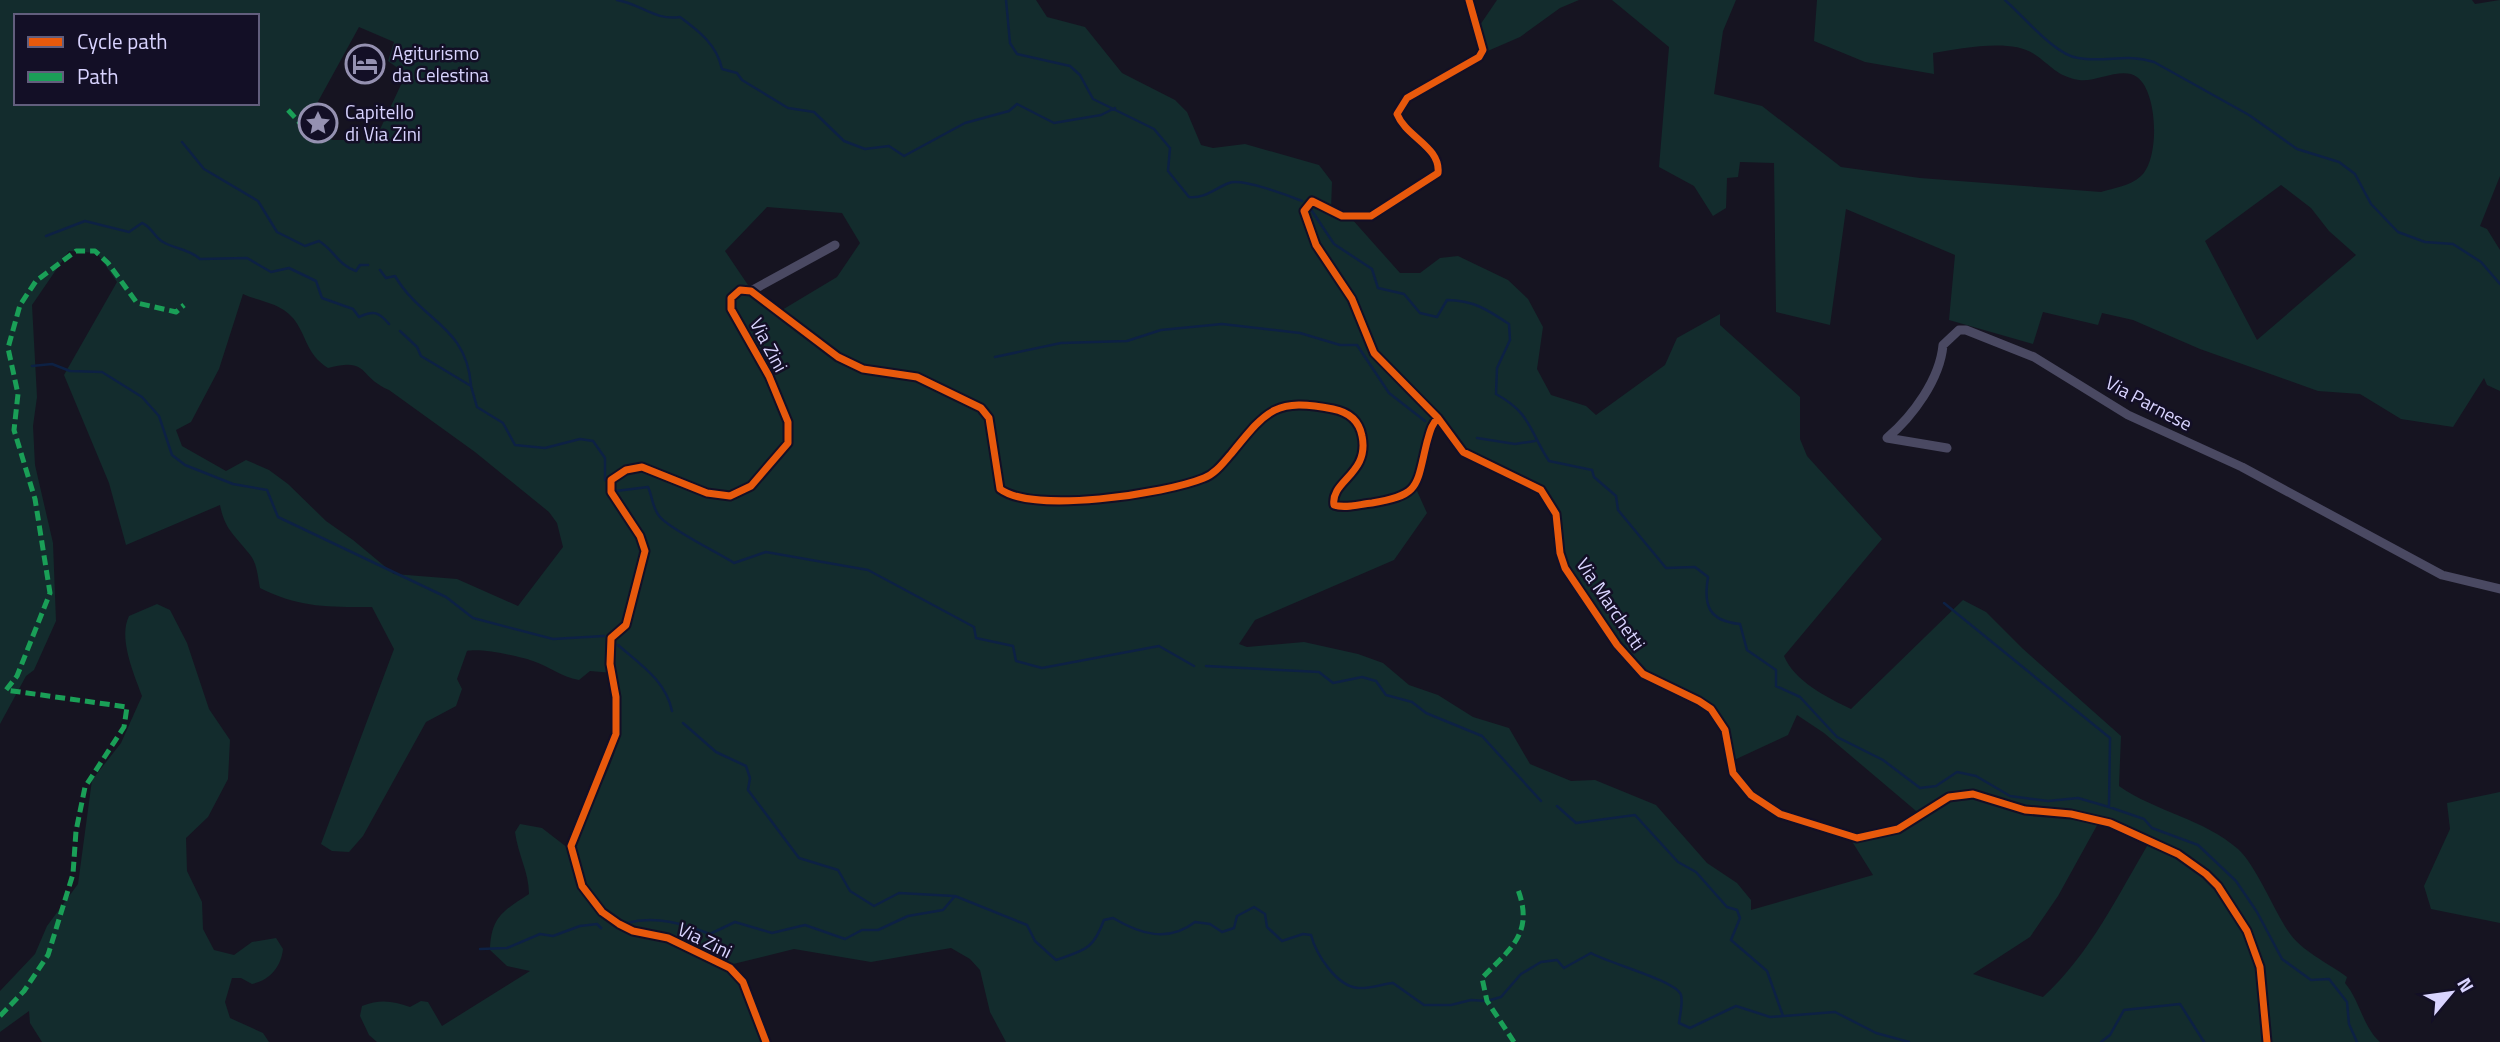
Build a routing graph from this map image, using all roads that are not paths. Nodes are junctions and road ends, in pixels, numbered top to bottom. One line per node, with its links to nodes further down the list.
1 (1469, 0): 4 (street, Via Marchetti)
2 (835, 244): 3 (street)
3 (751, 291): 4 (street, Via Zini); 7 (street, Via Zini)
4 (1438, 418): 8 (street, Via Marchetti)
5 (1947, 448): 6 (street, Via Parnese)
6 (2500, 589)
7 (766, 1042)
8 (2267, 1042)

